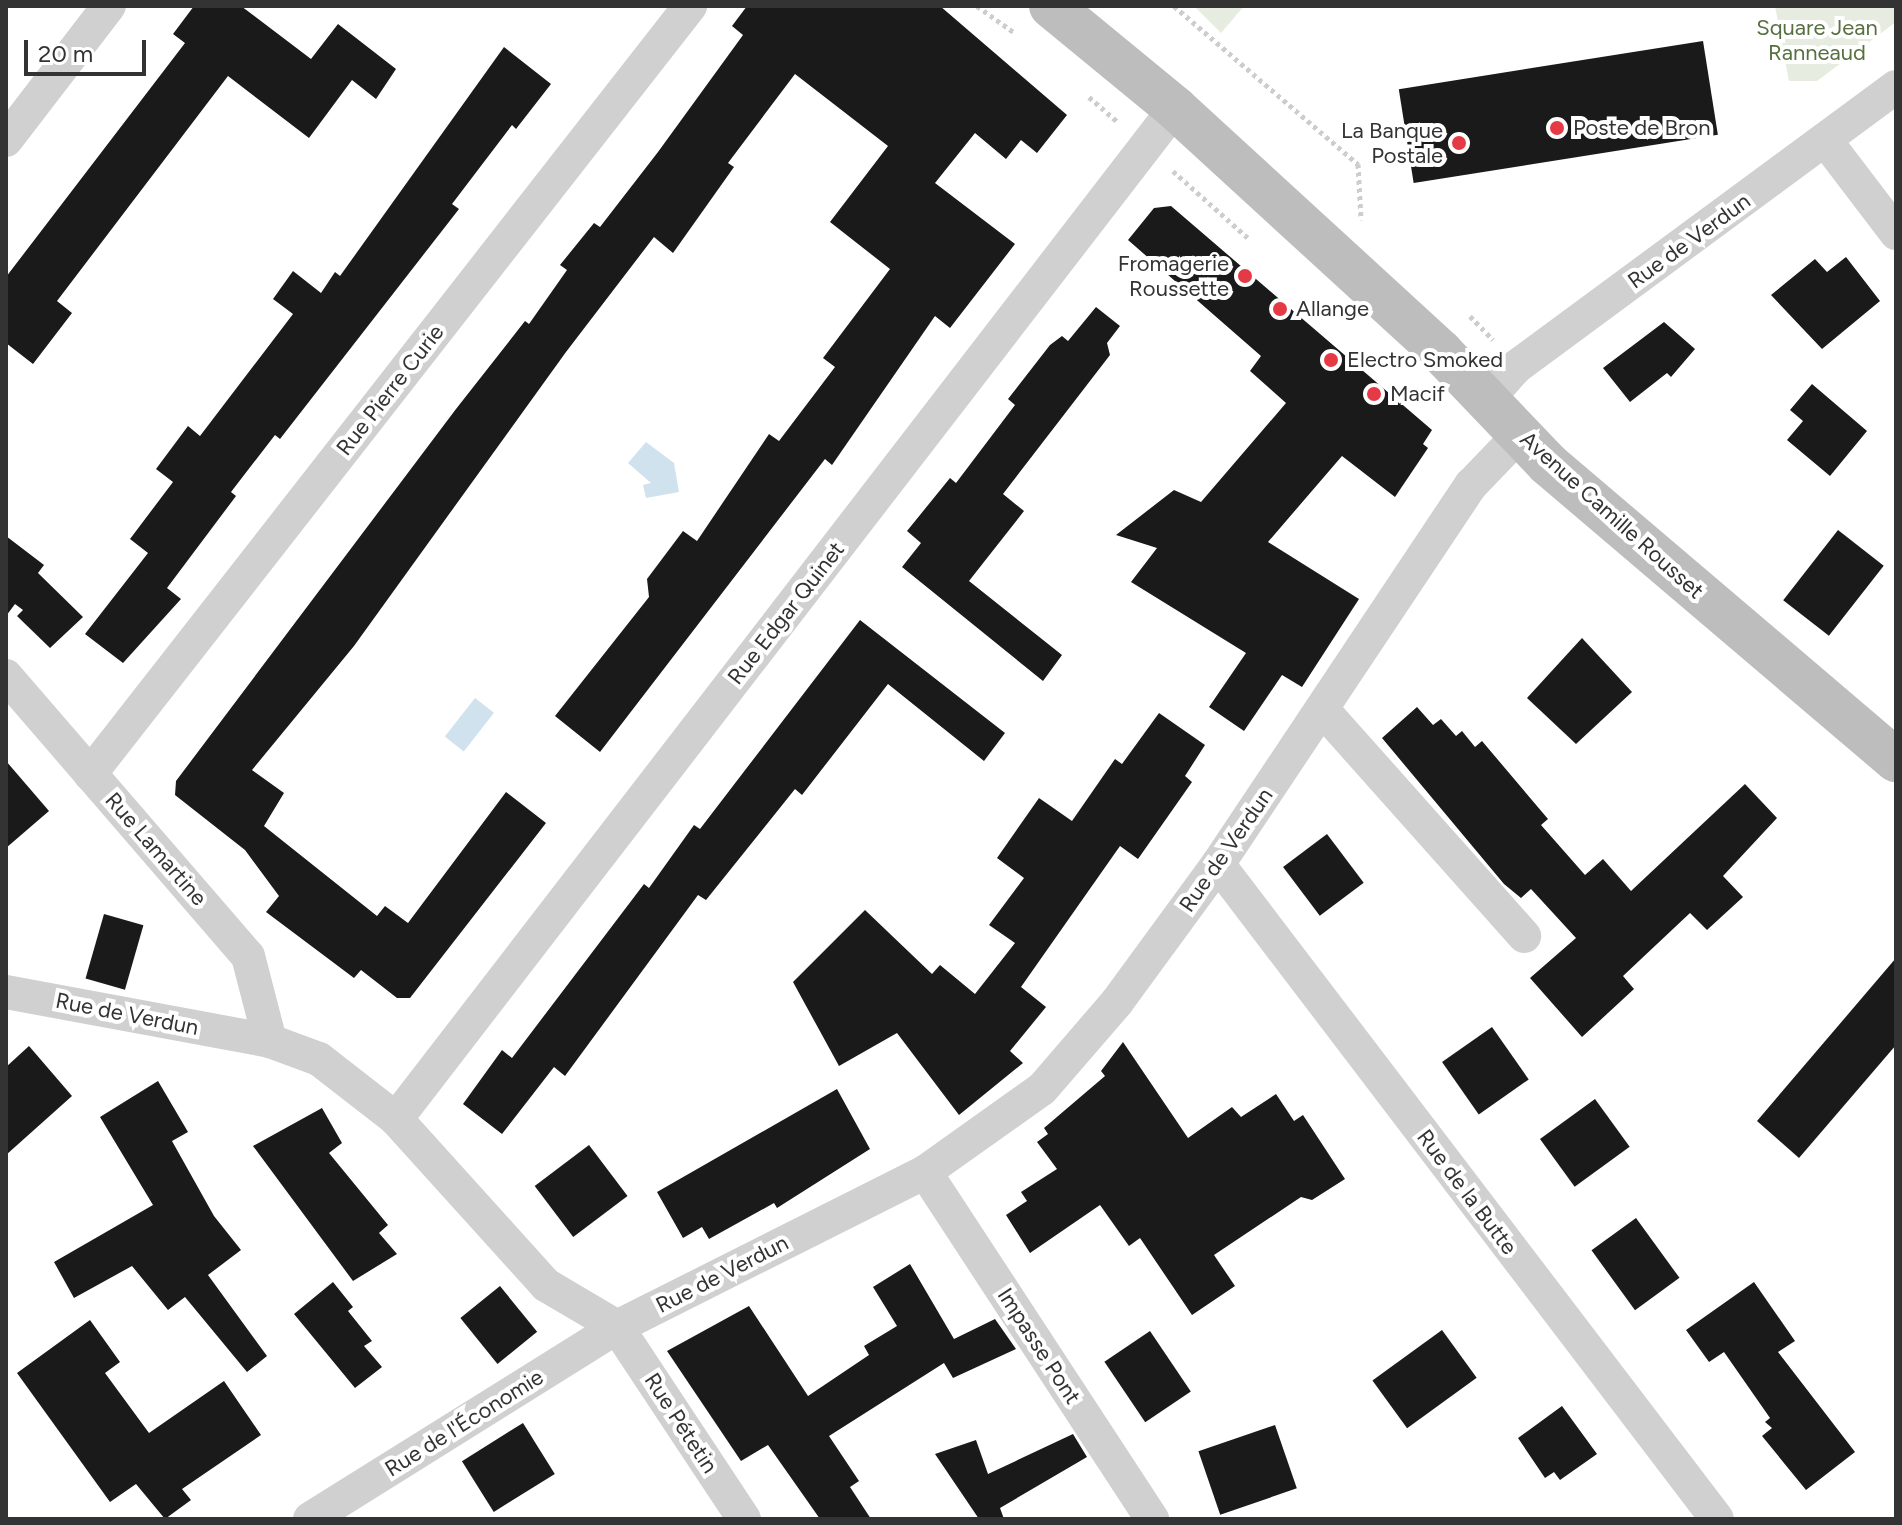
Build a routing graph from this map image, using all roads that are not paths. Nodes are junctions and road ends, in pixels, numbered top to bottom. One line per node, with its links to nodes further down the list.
1 (109, 6): 6 (street)
2 (690, 6): 14 (street, Rue Pierre Curie)
3 (1051, 6): 5 (street, Avenue Camille Rousset)
4 (1896, 87): 7 (street, Rue de Verdun)
5 (1175, 108): 9 (street, Avenue Camille Rousset); 19 (street, Rue Edgar Quinet)
6 (6, 140)
7 (1826, 141): 8 (street); 9 (street, Rue de Verdun)
8 (1896, 233)
9 (1487, 400): 10 (street, Avenue Camille Rousset)
10 (1520, 434): 12 (street, Rue de Verdun); 13 (street, Avenue Camille Rousset)
11 (6, 676): 14 (street, Rue Lamartine)
12 (1322, 709): 15 (street, Rue de Verdun); 16 (street)
13 (1896, 760)
14 (90, 774): 18 (street, Rue Lamartine)
15 (1218, 864): 20 (street, Rue de Verdun); 25 (street, Rue de la Butte)
16 (1524, 936)
17 (6, 992): 18 (street, Rue de Verdun)
18 (270, 1041): 19 (street, Rue de Verdun)
19 (396, 1119): 21 (street, Rue de Verdun)
20 (925, 1172): 21 (street, Rue de Verdun); 24 (street, Impasse Pont)
21 (617, 1327): 22 (street, Rue de l'Économie); 23 (street, Rue Pétetin)
22 (310, 1519)
23 (744, 1519)
24 (1152, 1519)
25 (1717, 1519)

